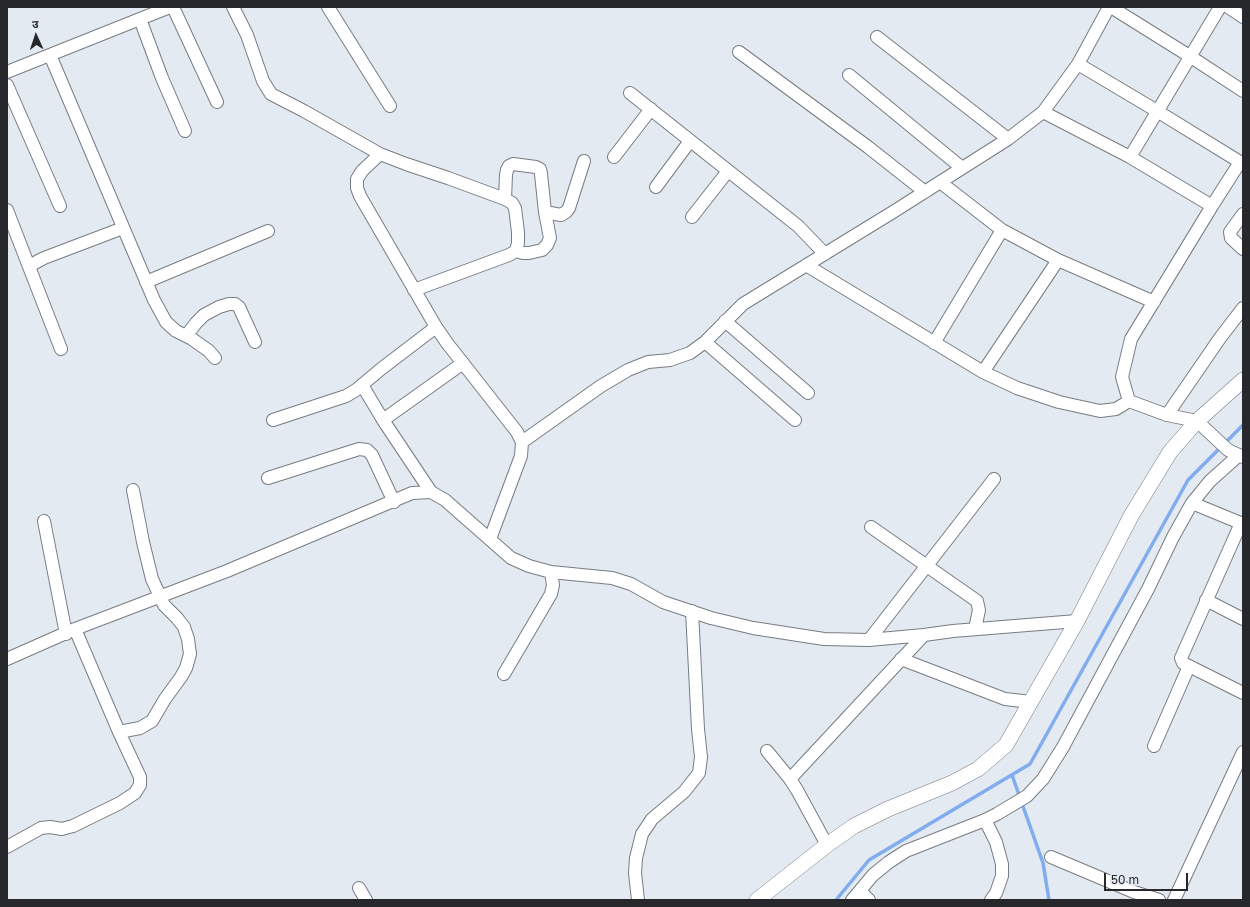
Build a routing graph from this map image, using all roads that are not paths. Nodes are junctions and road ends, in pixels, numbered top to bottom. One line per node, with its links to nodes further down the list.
1 (170, 7): 9 (street)
2 (173, 7): 20 (street)
3 (233, 7): 28 (street)
4 (328, 7): 21 (street)
5 (1110, 7): 13 (street); 14 (street)
6 (1220, 7): 13 (street)
7 (1228, 7): 8 (street)
8 (1243, 17)
9 (140, 19): 12 (street); 25 (street)
10 (877, 37): 26 (street)
11 (739, 52): 36 (street)
12 (50, 55): 15 (street); 44 (street)
13 (1191, 57): 18 (street); 23 (street)
14 (1078, 64): 23 (street); 24 (street)
15 (7, 72)
16 (849, 75): 32 (street)
17 (7, 85): 38 (street)
18 (1243, 91)
19 (630, 93): 22 (street)
20 (217, 102)
21 (390, 106)
22 (650, 109): 27 (street); 29 (street)
23 (1158, 111): 30 (street); 39 (street)
24 (1043, 112): 26 (street); 30 (street)
25 (185, 131)
26 (1008, 139): 32 (street)
27 (690, 141): 33 (street); 35 (street)
28 (380, 154): 37 (street); 54 (street)
29 (614, 157)
30 (1130, 157): 39 (street)
31 (584, 161): 41 (street)
32 (962, 168): 34 (street)
33 (728, 171): 43 (street); 49 (street)
34 (940, 182): 36 (street); 45 (street)
35 (656, 186)
36 (925, 192): 49 (street)
37 (505, 199): 41 (street); 48 (street)
38 (60, 206)
39 (1212, 206): 55 (street)
40 (7, 210): 52 (street)
41 (545, 212): 48 (street)
42 (1243, 214): 47 (street)
43 (692, 217)
44 (123, 228): 52 (street); 53 (street)
45 (1002, 230): 50 (street); 62 (street)
46 (268, 231): 53 (street)
47 (1243, 249)
48 (516, 251): 54 (street)
49 (824, 254): 51 (street)
50 (1058, 260): 55 (street); 66 (street)
51 (806, 265): 57 (street); 62 (street)
52 (29, 266): 63 (street)
53 (146, 282): 59 (street)
54 (414, 290): 58 (street)
55 (1154, 302): 70 (street)
56 (1243, 308): 71 (street)
57 (725, 321): 61 (street); 69 (street)
58 (434, 324): 65 (street); 68 (street)
59 (186, 336): 60 (street); 64 (street)
60 (255, 342)
61 (705, 342): 74 (street); 76 (street)
62 (934, 343): 66 (street)
63 (62, 349)
64 (215, 358)
65 (462, 363): 73 (street); 76 (street)
66 (983, 372): 70 (street)
67 (1243, 380): 75 (street)
68 (362, 385): 72 (street); 73 (street)
69 (808, 393)
70 (1128, 401): 71 (street)
71 (1167, 415): 75 (street)
72 (273, 420)
73 (383, 420): 81 (street)
74 (795, 420)
75 (1200, 423): 77 (street); 94 (street)
76 (522, 442): 87 (street)
77 (1237, 454): 83 (street)
78 (268, 478): 82 (street)
79 (994, 479): 88 (street)
80 (133, 490): 90 (street)
81 (431, 492): 82 (street); 87 (street)
82 (394, 502): 90 (street)
83 (1192, 503): 85 (street); 110 (street)
84 (44, 521): 96 (street)
85 (1242, 524): 91 (street)
86 (871, 527): 88 (street)
87 (490, 539): 89 (street)
88 (926, 566): 95 (street); 98 (street)
89 (551, 572): 92 (street); 102 (street)
90 (160, 597): 96 (street); 105 (street)
91 (1206, 600): 93 (street); 101 (street)
92 (692, 612): 98 (street); 118 (street)
93 (1243, 619)
94 (1077, 621): 95 (street); 104 (street)
95 (975, 629): 97 (street)
96 (70, 631): 99 (street); 105 (street)
97 (924, 635): 98 (street); 100 (street)
98 (869, 640)
99 (7, 659)
100 (901, 659): 104 (street); 109 (street)
101 (1189, 666): 103 (street); 106 (street)
102 (504, 674)
103 (1243, 693)
104 (1031, 702): 111 (street)
105 (119, 732): 112 (street)
106 (1154, 746)
107 (767, 751): 109 (street)
108 (1243, 752): 123 (street)
109 (790, 779): 111 (street)
110 (985, 820): 115 (street); 121 (street)
111 (827, 845): 119 (street)
112 (7, 847)
113 (1051, 857): 116 (street)
114 (359, 888): 117 (street)
115 (856, 896): 120 (street)
116 (1132, 896): 122 (street)
117 (366, 900)
118 (638, 900)
119 (757, 900)
120 (869, 900)
121 (991, 900)
122 (1159, 900)
123 (1174, 900)

